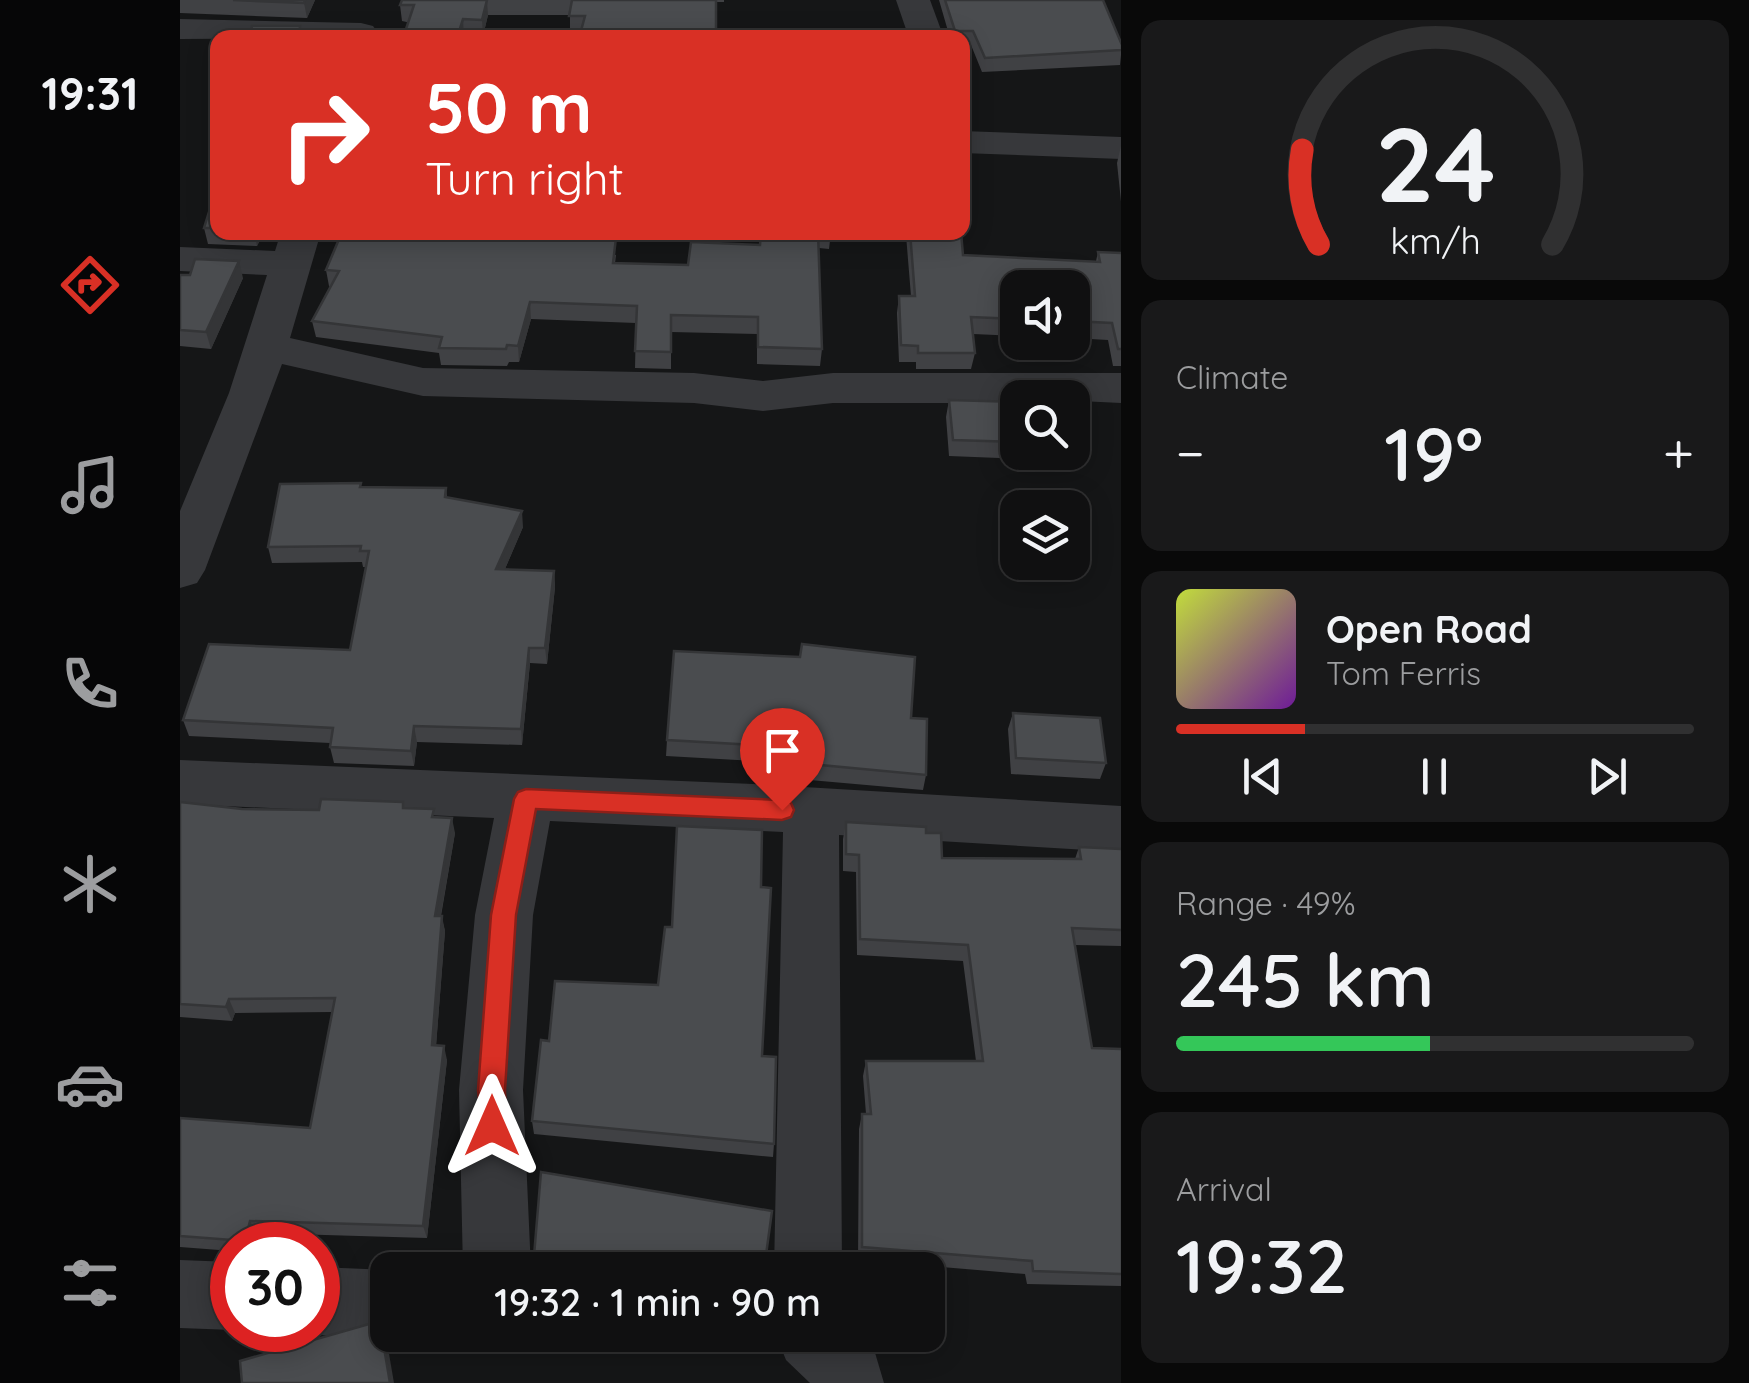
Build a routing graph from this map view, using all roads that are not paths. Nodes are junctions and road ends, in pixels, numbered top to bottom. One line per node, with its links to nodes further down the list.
1 (374, 0): 5 (street)
2 (913, 0): 6 (street)
3 (180, 29): 4 (street)
4 (210, 30)
5 (362, 30)
6 (924, 30)
7 (970, 142): 8 (street)
8 (1121, 148)
9 (296, 248): 10 (street); 11 (street)
10 (180, 260)
11 (265, 346): 12 (street); 13 (street)
12 (1121, 388)
13 (180, 570)
14 (180, 782): 15 (street)
15 (526, 799): 16 (street); 18 (street)
16 (811, 813): 17 (street); 19 (street)
17 (1121, 829)
18 (496, 1252)
19 (808, 1252)
20 (180, 1294): 21 (street)
21 (210, 1295)
22 (340, 1302): 23 (street)
23 (370, 1303)
24 (828, 1352): 25 (street)
25 (849, 1383)

